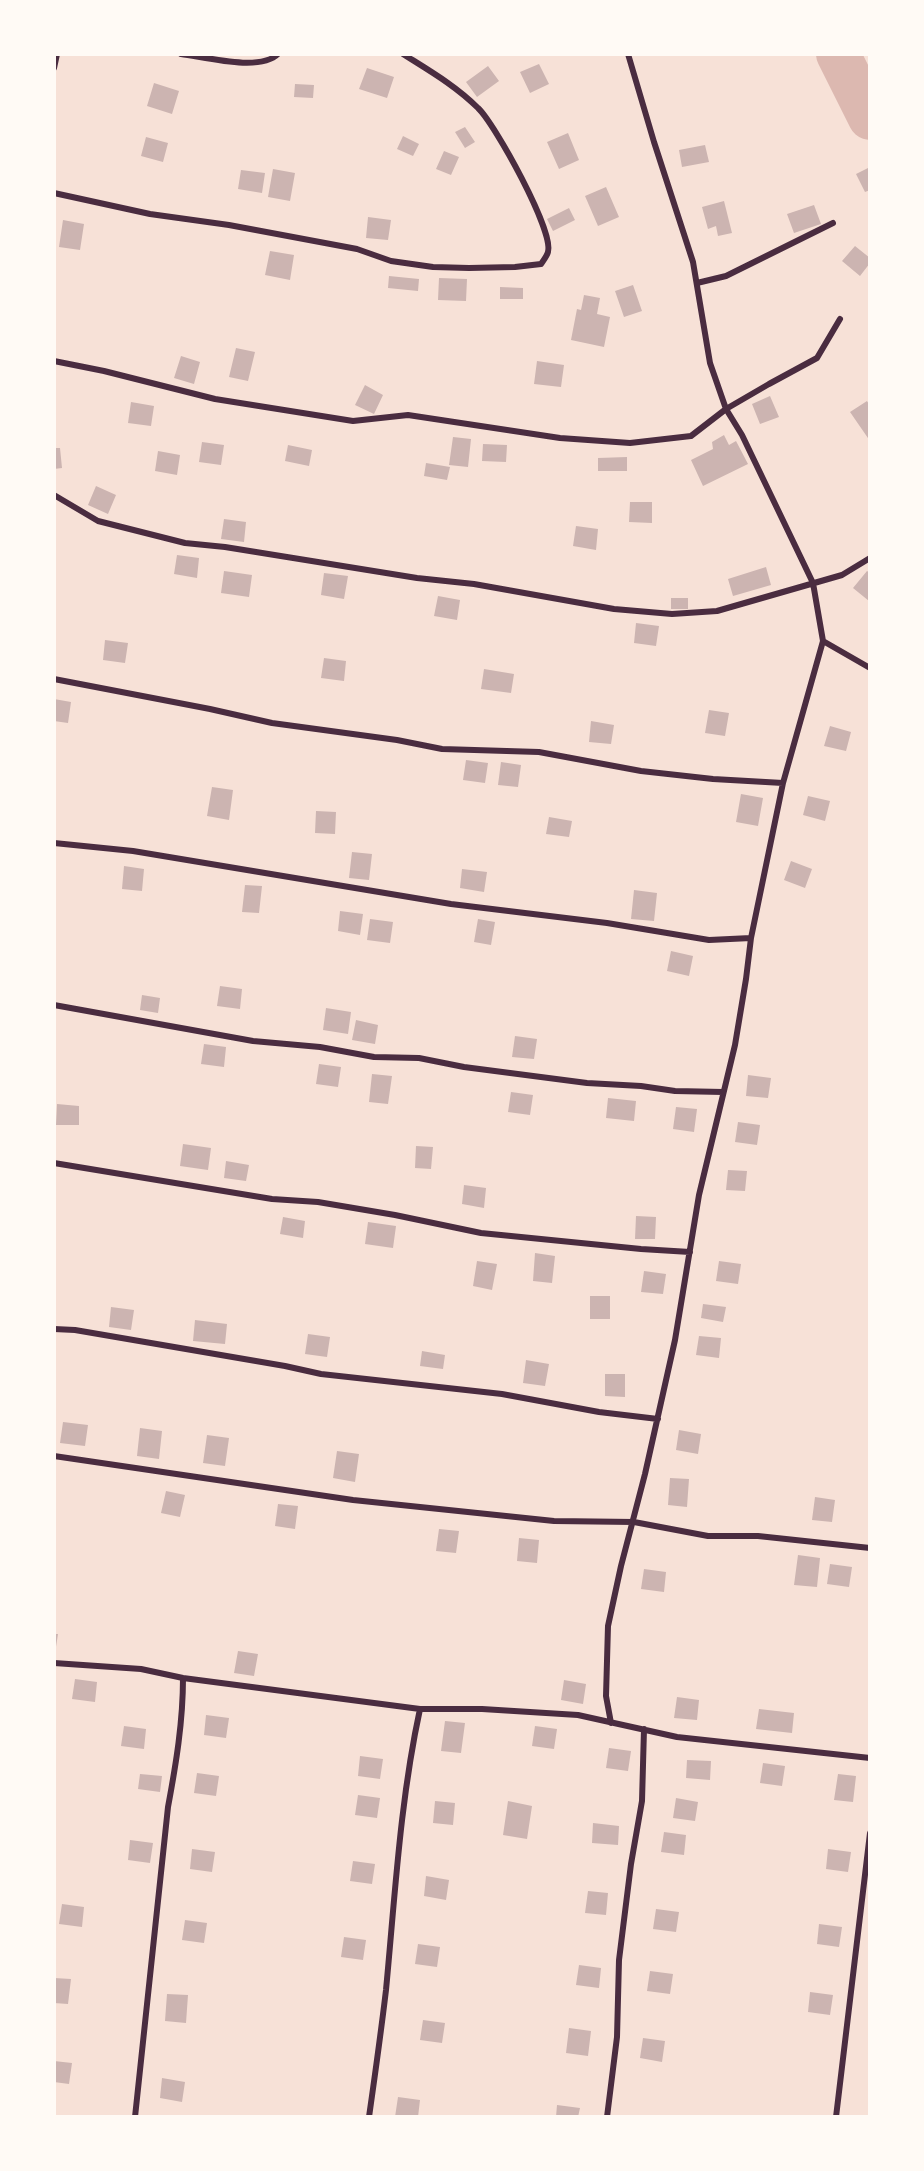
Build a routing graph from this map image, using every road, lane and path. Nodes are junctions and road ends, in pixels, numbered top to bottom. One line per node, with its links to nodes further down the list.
1 (57, 54): 6 (street)
2 (182, 54): 3 (street)
3 (278, 54)
4 (403, 54): 7 (street)
5 (628, 54): 9 (street)
6 (54, 68)
7 (54, 193)
8 (833, 223): 9 (street)
9 (696, 283): 12 (street)
10 (840, 319): 12 (street)
11 (54, 361): 12 (street)
12 (726, 409): 15 (street)
13 (54, 495): 15 (street)
14 (870, 558): 15 (street)
15 (813, 583): 16 (street)
16 (823, 641): 17 (street); 19 (street)
17 (870, 668)
18 (54, 679): 19 (street)
19 (783, 783): 21 (street)
20 (54, 843): 21 (street)
21 (751, 938): 23 (street)
22 (54, 1005): 23 (street)
23 (723, 1092): 25 (street)
24 (54, 1163): 25 (street)
25 (690, 1252): 27 (street)
26 (54, 1329): 27 (street)
27 (658, 1419): 29 (street)
28 (54, 1456): 29 (street)
29 (634, 1522): 30 (street); 34 (street)
30 (870, 1548)
31 (54, 1663): 32 (street)
32 (183, 1678): 33 (street); 38 (street)
33 (420, 1709): 34 (street); 39 (street)
34 (611, 1722): 35 (street)
35 (644, 1729): 36 (street); 40 (street)
36 (870, 1758)
37 (870, 1833): 41 (street)
38 (135, 2117)
39 (369, 2117)
40 (607, 2117)
41 (836, 2117)

